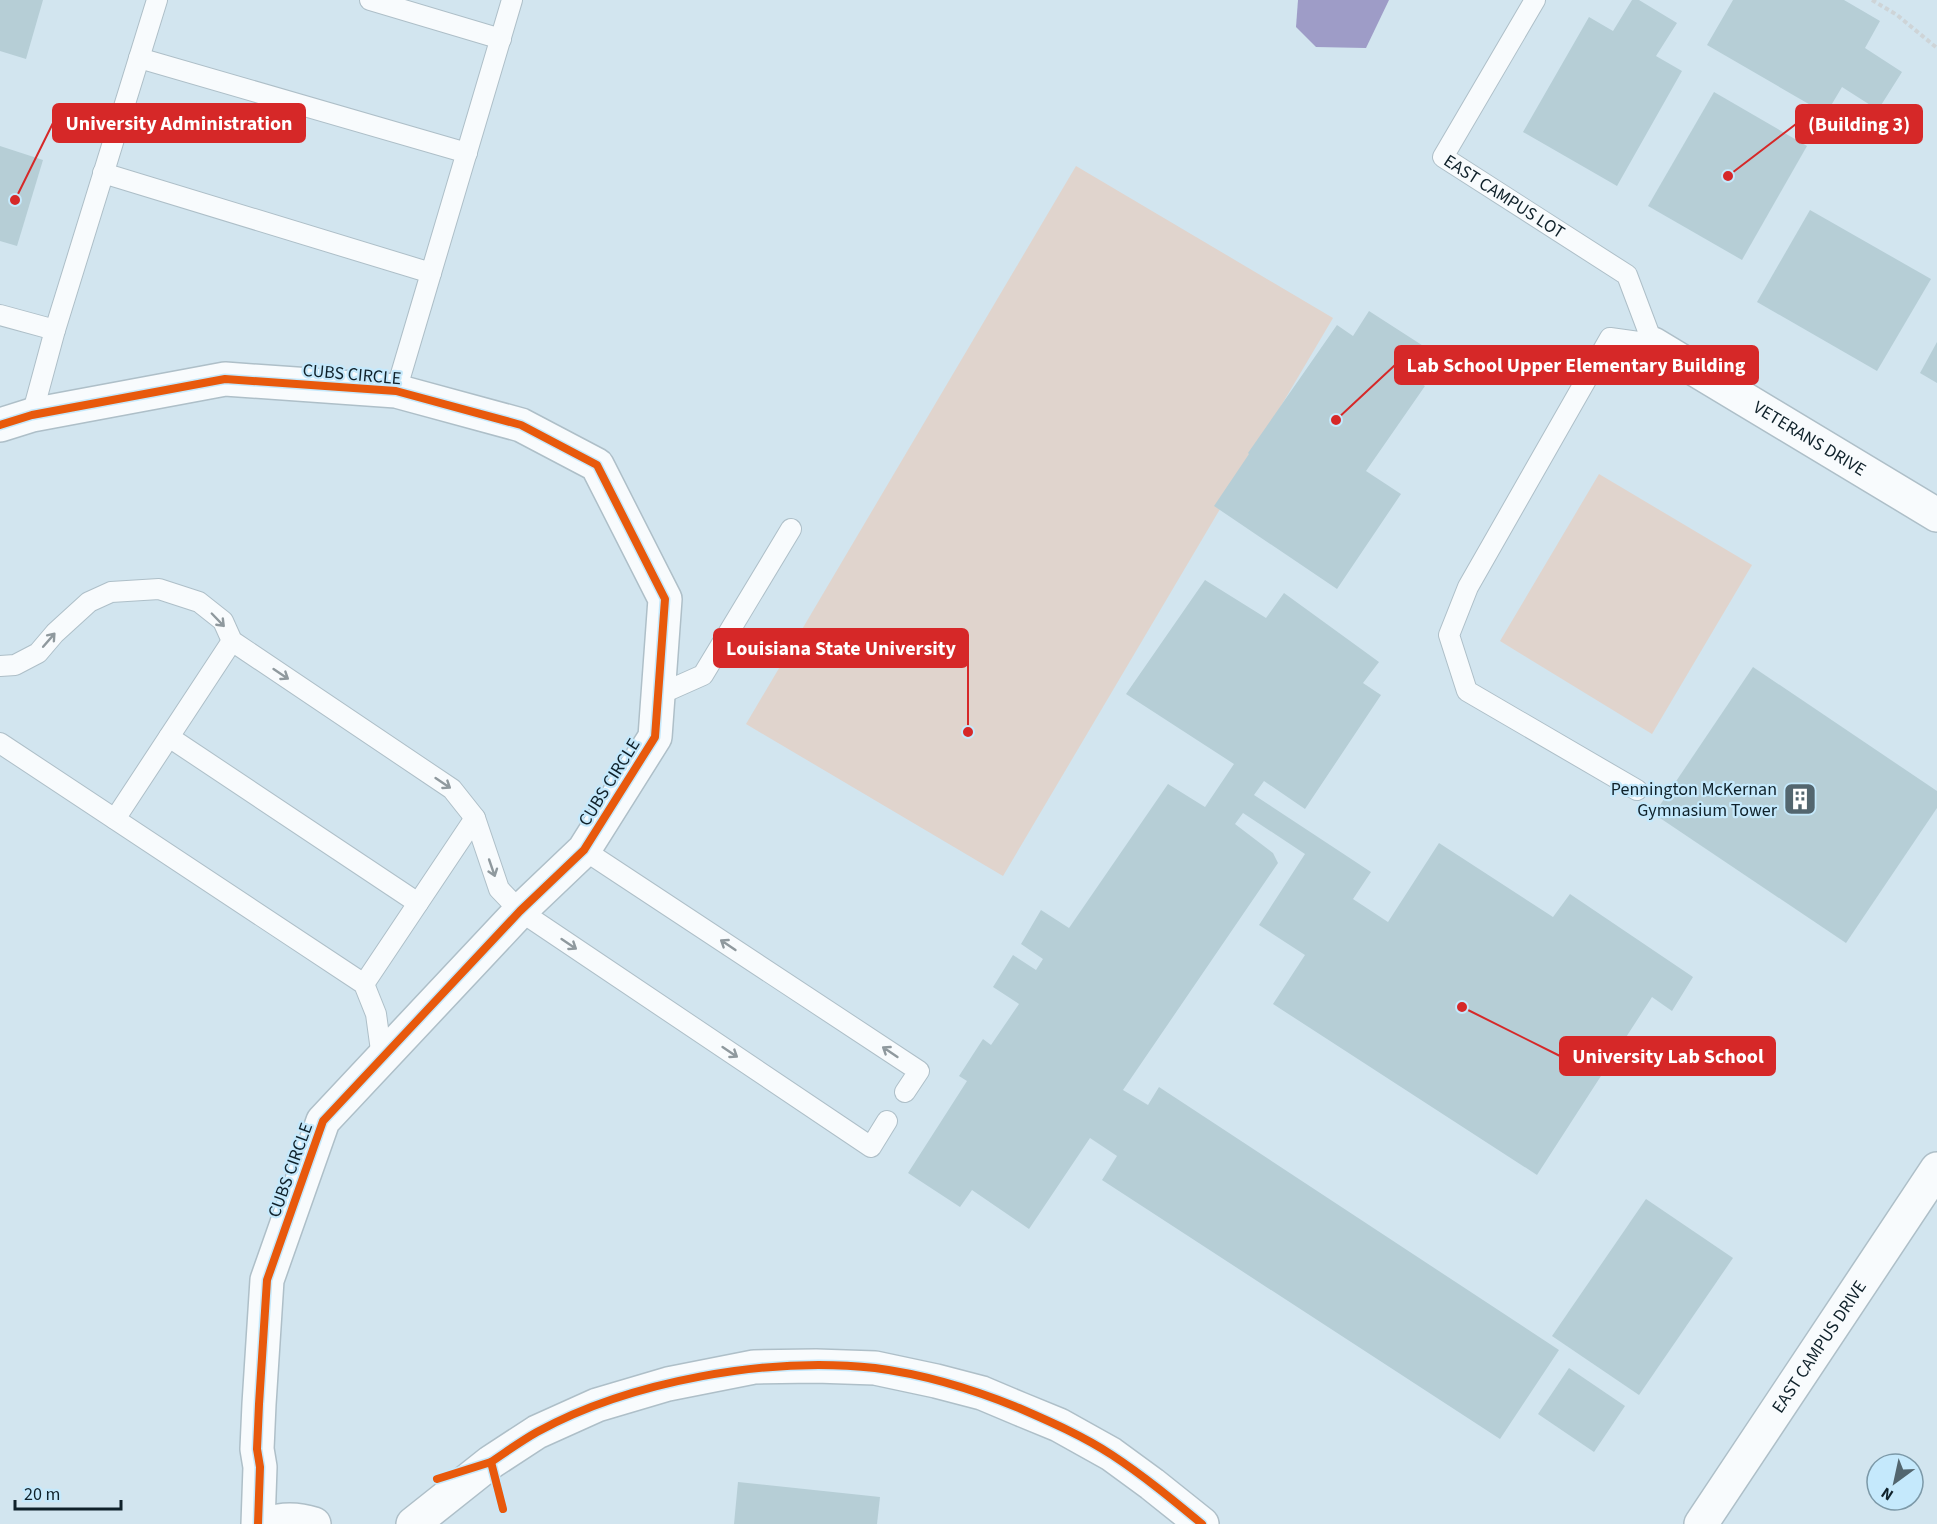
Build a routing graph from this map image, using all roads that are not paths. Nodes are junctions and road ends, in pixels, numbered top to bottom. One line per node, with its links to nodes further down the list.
1 (157, 0): 6 (lane)
2 (370, 0): 5 (lane)
3 (512, 0): 5 (lane)
4 (1535, 0): 12 (lane, EAST CAMPUS LOT)
5 (501, 39): 7 (lane)
6 (139, 58): 7 (lane); 8 (lane)
7 (467, 153): 9 (lane)
8 (103, 173): 9 (lane); 11 (lane)
9 (431, 273): 13 (lane)
10 (0, 315): 11 (lane)
11 (55, 330): 14 (lane)
12 (1653, 344): 16 (street, VETERANS DRIVE); 23 (lane)
13 (396, 391): 14 (street, CUBS CIRCLE); 20 (street, CUBS CIRCLE)
14 (32, 415): 15 (street, CUBS CIRCLE)
15 (0, 425)
16 (1937, 515)
17 (791, 529): 20 (lane)
18 (232, 641): 19 (lane, one-way to 18); 21 (lane); 24 (lane, one-way to 24)
19 (0, 666)
20 (658, 695): 26 (street, CUBS CIRCLE)
21 (169, 737): 25 (lane); 27 (lane)
22 (0, 743): 25 (lane)
23 (1637, 790)
24 (475, 818): 27 (lane); 28 (lane, one-way to 28)
25 (115, 819): 29 (lane)
26 (584, 850): 28 (street, CUBS CIRCLE); 31 (lane, one-way to 26)
27 (418, 903): 29 (lane)
28 (520, 911): 30 (street, CUBS CIRCLE); 32 (lane, one-way to 32)
29 (364, 984): 30 (lane)
30 (382, 1058): 34 (street, CUBS CIRCLE)
31 (905, 1092)
32 (887, 1121)
33 (1937, 1169): 39 (street, EAST CAMPUS DRIVE)
34 (258, 1524)
35 (268, 1524): 36 (street)
36 (314, 1524)
37 (413, 1524): 38 (street)
38 (1202, 1524)
39 (1701, 1524)

